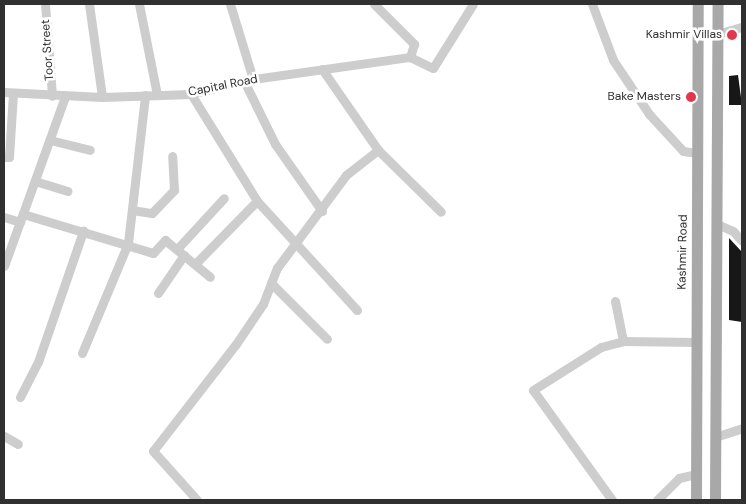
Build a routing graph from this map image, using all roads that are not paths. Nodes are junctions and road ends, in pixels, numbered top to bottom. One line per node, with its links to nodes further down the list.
1 (45, 4): 20 (street, Toor Street)
2 (89, 4): 22 (street)
3 (139, 4): 17 (street)
4 (230, 4): 14 (street)
5 (374, 4): 12 (street)
6 (473, 4): 12 (street)
7 (592, 4): 26 (street)
8 (698, 4): 26 (main road, Kashmir Road)
9 (718, 4): 11 (main road)
10 (742, 27): 11 (street)
11 (718, 34): 38 (main road)
12 (410, 57): 13 (street, Capital Road)
13 (322, 69): 14 (street, Capital Road); 25 (street)
14 (253, 79): 15 (street, Capital Road)
15 (244, 81): 18 (street, Capital Road); 34 (street)
16 (8, 93): 20 (street, Capital Road); 28 (street)
17 (157, 94): 18 (street, Capital Road); 19 (street, Capital Road)
18 (191, 94): 32 (street)
19 (144, 95): 22 (street, Capital Road); 33 (street)
20 (52, 96): 21 (street, Capital Road)
21 (65, 96): 22 (street, Capital Road); 23 (street)
22 (102, 97)
23 (50, 140): 24 (street); 29 (street)
24 (90, 150)
25 (378, 150): 34 (street); 35 (street)
26 (698, 153): 46 (main road, Kashmir Road)
27 (172, 156): 33 (street)
28 (4, 157)
29 (35, 181): 30 (street); 37 (street)
30 (68, 191)
31 (224, 198): 43 (street)
32 (257, 201): 42 (street); 44 (street)
33 (132, 210): 41 (street)
34 (322, 211): 42 (street)
35 (441, 212)
36 (4, 217): 37 (street)
37 (22, 218): 39 (street); 45 (street)
38 (717, 224): 40 (street); 47 (main road)
39 (83, 231): 41 (street); 57 (street)
40 (742, 241)
41 (128, 243): 43 (street); 56 (street)
42 (297, 243): 49 (street); 52 (street)
43 (181, 252): 44 (street); 50 (street)
44 (195, 264): 48 (street)
45 (4, 266)
46 (696, 274): 47 (main road); 55 (main road, Kashmir Road)
47 (717, 275): 60 (main road)
48 (210, 277)
49 (271, 283): 53 (street); 63 (street)
50 (158, 293)
51 (615, 301): 54 (street)
52 (358, 310)
53 (328, 339)
54 (624, 341): 55 (street); 64 (street)
55 (696, 342): 62 (main road, Kashmir Road)
56 (82, 353)
57 (20, 397)
58 (742, 428): 60 (street)
59 (4, 436): 61 (street)
60 (716, 438): 67 (main road)
61 (18, 444)
62 (696, 474): 65 (street); 66 (main road, Kashmir Road)
63 (197, 500)
64 (612, 500)
65 (657, 500)
66 (696, 500)
67 (715, 500)

